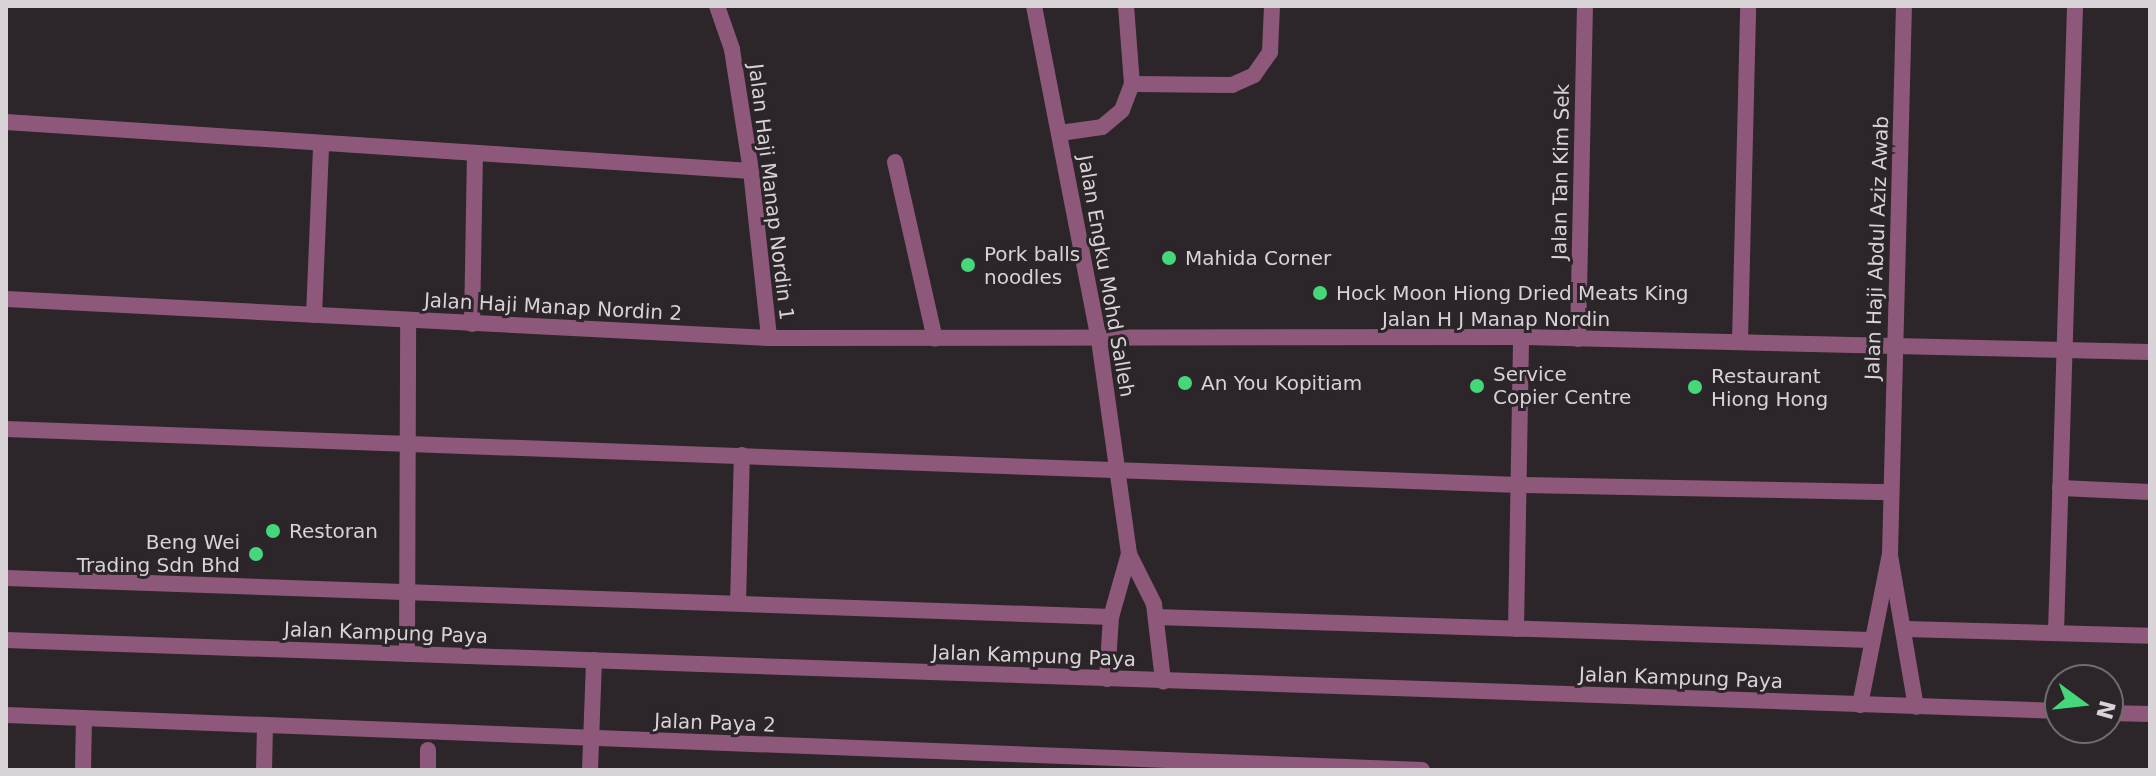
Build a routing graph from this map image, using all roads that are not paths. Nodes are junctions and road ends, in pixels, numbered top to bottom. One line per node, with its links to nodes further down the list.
1 (717, 6): 15 (street, Jalan Haji Manap Nordin 1)
2 (1034, 6): 11 (street, Jalan Engku Mohd Salleh)
3 (1126, 6): 9 (street)
4 (1272, 6): 9 (street)
5 (1585, 6): 23 (street, Jalan Tan Kim Sek)
6 (1748, 6): 25 (street)
7 (1904, 6): 26 (street, Jalan Haji Abdul Aziz Awab)
8 (2075, 6): 27 (street)
9 (1132, 84): 11 (street)
10 (6, 122): 12 (street)
11 (1060, 133): 24 (street, Jalan Engku Mohd Salleh)
12 (321, 145): 13 (street); 17 (street)
13 (475, 156): 15 (street); 19 (street)
14 (895, 162): 22 (street)
15 (751, 171): 21 (street, Jalan Haji Manap Nordin 1)
16 (6, 299): 17 (street, Jalan Haji Manap Nordin 2)
17 (314, 315): 18 (street, Jalan Haji Manap Nordin 2)
18 (408, 321): 19 (street, Jalan Haji Manap Nordin 2); 30 (street)
19 (472, 324): 21 (street, Jalan Haji Manap Nordin 2)
20 (1521, 337): 23 (street, Jalan H J Manap Nordin); 24 (street, Jalan H J Manap Nordin); 33 (street)
21 (769, 338): 22 (street, Jalan Haji Manap Nordin 2)
22 (935, 339): 24 (street, Jalan Haji Manap Nordin 2)
23 (1578, 339): 25 (street, Jalan H J Manap Nordin)
24 (1099, 340): 32 (street, Jalan Engku Mohd Salleh)
25 (1740, 341): 26 (street, Jalan H J Manap Nordin)
26 (1893, 344): 27 (street, Jalan H J Manap Nordin); 35 (street, Jalan Haji Abdul Aziz Awab)
27 (2065, 349): 28 (street, Jalan H J Manap Nordin); 34 (street)
28 (2150, 352)
29 (6, 429): 30 (street)
30 (408, 444): 31 (street); 40 (street)
31 (742, 455): 32 (street); 41 (street)
32 (1117, 469): 33 (street); 37 (street, Jalan Engku Mohd Salleh)
33 (1519, 485): 35 (street); 44 (street)
34 (2060, 488): 36 (street); 46 (street)
35 (1891, 492): 38 (street, Jalan Haji Abdul Aziz Awab)
36 (2150, 492)
37 (1129, 554): 42 (street, Jalan Engku Mohd Salleh); 43 (street, Jalan Engku Mohd Salleh)
38 (1890, 554): 45 (street); 49 (street)
39 (6, 578): 40 (street)
40 (407, 592): 41 (street); 50 (street)
41 (738, 603): 42 (street)
42 (1111, 617): 52 (street, Jalan Engku Mohd Salleh)
43 (1156, 617): 44 (street); 53 (street, Jalan Engku Mohd Salleh)
44 (1516, 629): 49 (street)
45 (1905, 629): 46 (street); 55 (street)
46 (2056, 632): 47 (street)
47 (2150, 636)
48 (6, 640): 50 (street, Jalan Kampung Paya)
49 (1871, 640): 54 (street)
50 (407, 654): 51 (street, Jalan Kampung Paya)
51 (594, 660): 52 (street, Jalan Kampung Paya); 62 (street)
52 (1107, 679): 53 (street, Jalan Kampung Paya)
53 (1163, 681): 54 (street, Jalan Kampung Paya)
54 (1860, 705): 55 (street, Jalan Kampung Paya)
55 (1916, 707): 56 (street, Jalan Kampung Paya)
56 (2044, 711)
57 (2124, 713): 58 (street)
58 (2150, 714)
59 (6, 715): 60 (street, Jalan Paya 2)
60 (84, 718): 61 (street, Jalan Paya 2); 65 (street)
61 (265, 726): 62 (street, Jalan Paya 2); 66 (street)
62 (591, 738): 64 (street, Jalan Paya 2); 68 (street)
63 (428, 750): 67 (street)
64 (1390, 769): 69 (street, Jalan Paya 2)
65 (83, 770)
66 (264, 770)
67 (428, 770)
68 (590, 770)
69 (1422, 770)

